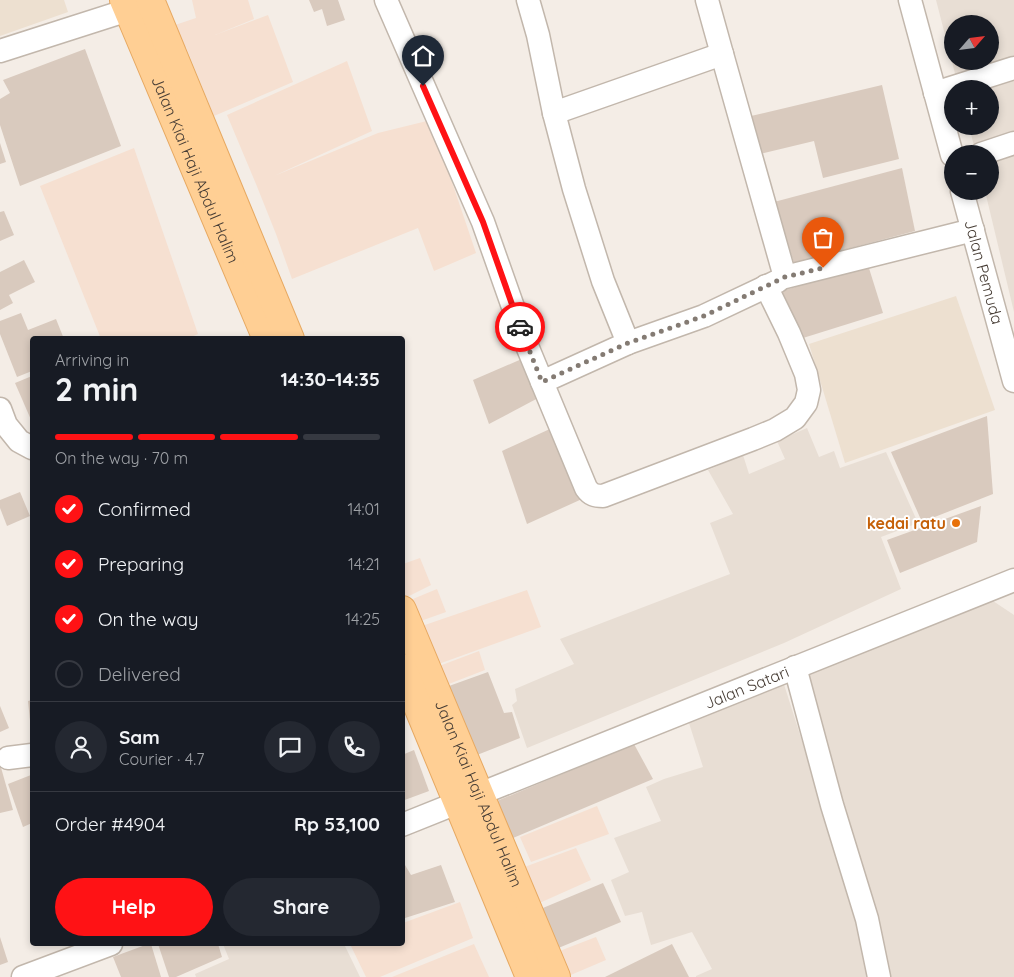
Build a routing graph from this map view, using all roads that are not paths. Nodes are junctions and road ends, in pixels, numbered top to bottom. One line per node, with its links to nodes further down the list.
1 (386, 0): 21 (street)
2 (528, 0): 10 (street)
3 (707, 0): 7 (street)
4 (910, 0): 9 (street)
5 (134, 3): 6 (street); 17 (main road, Jalan Kiai Haji Abdul Halim); 18 (main road, Jalan Kiai Haji Abdul Halim)
6 (0, 52)
7 (722, 54): 10 (street); 16 (street)
8 (1014, 68): 9 (street)
9 (935, 93): 12 (street)
10 (554, 113): 19 (street)
11 (1014, 143): 13 (street)
12 (949, 145)
13 (999, 148)
14 (964, 200): 15 (street, Jalan Pemuda)
15 (972, 230): 16 (street); 20 (street, Jalan Pemuda)
16 (775, 282): 19 (street); 21 (street)
17 (266, 336)
18 (289, 336)
19 (628, 343): 21 (street)
20 (1014, 381)
21 (542, 382)
22 (2, 421): 23 (street)
23 (30, 447)
24 (1014, 580): 26 (street, Jalan Satari)
25 (405, 619): 30 (main road, Jalan Kiai Haji Abdul Halim)
26 (795, 667): 30 (street, Jalan Satari); 36 (street)
27 (405, 674): 30 (main road, Jalan Kiai Haji Abdul Halim)
28 (30, 755): 29 (street)
29 (8, 758)
30 (468, 798): 31 (street, Jalan Satari); 34 (main road, Jalan Kiai Haji Abdul Halim); 35 (main road, Jalan Kiai Haji Abdul Halim)
31 (405, 824)
32 (106, 946): 33 (street)
33 (23, 977)
34 (530, 977)
35 (556, 977)
36 (879, 977)

